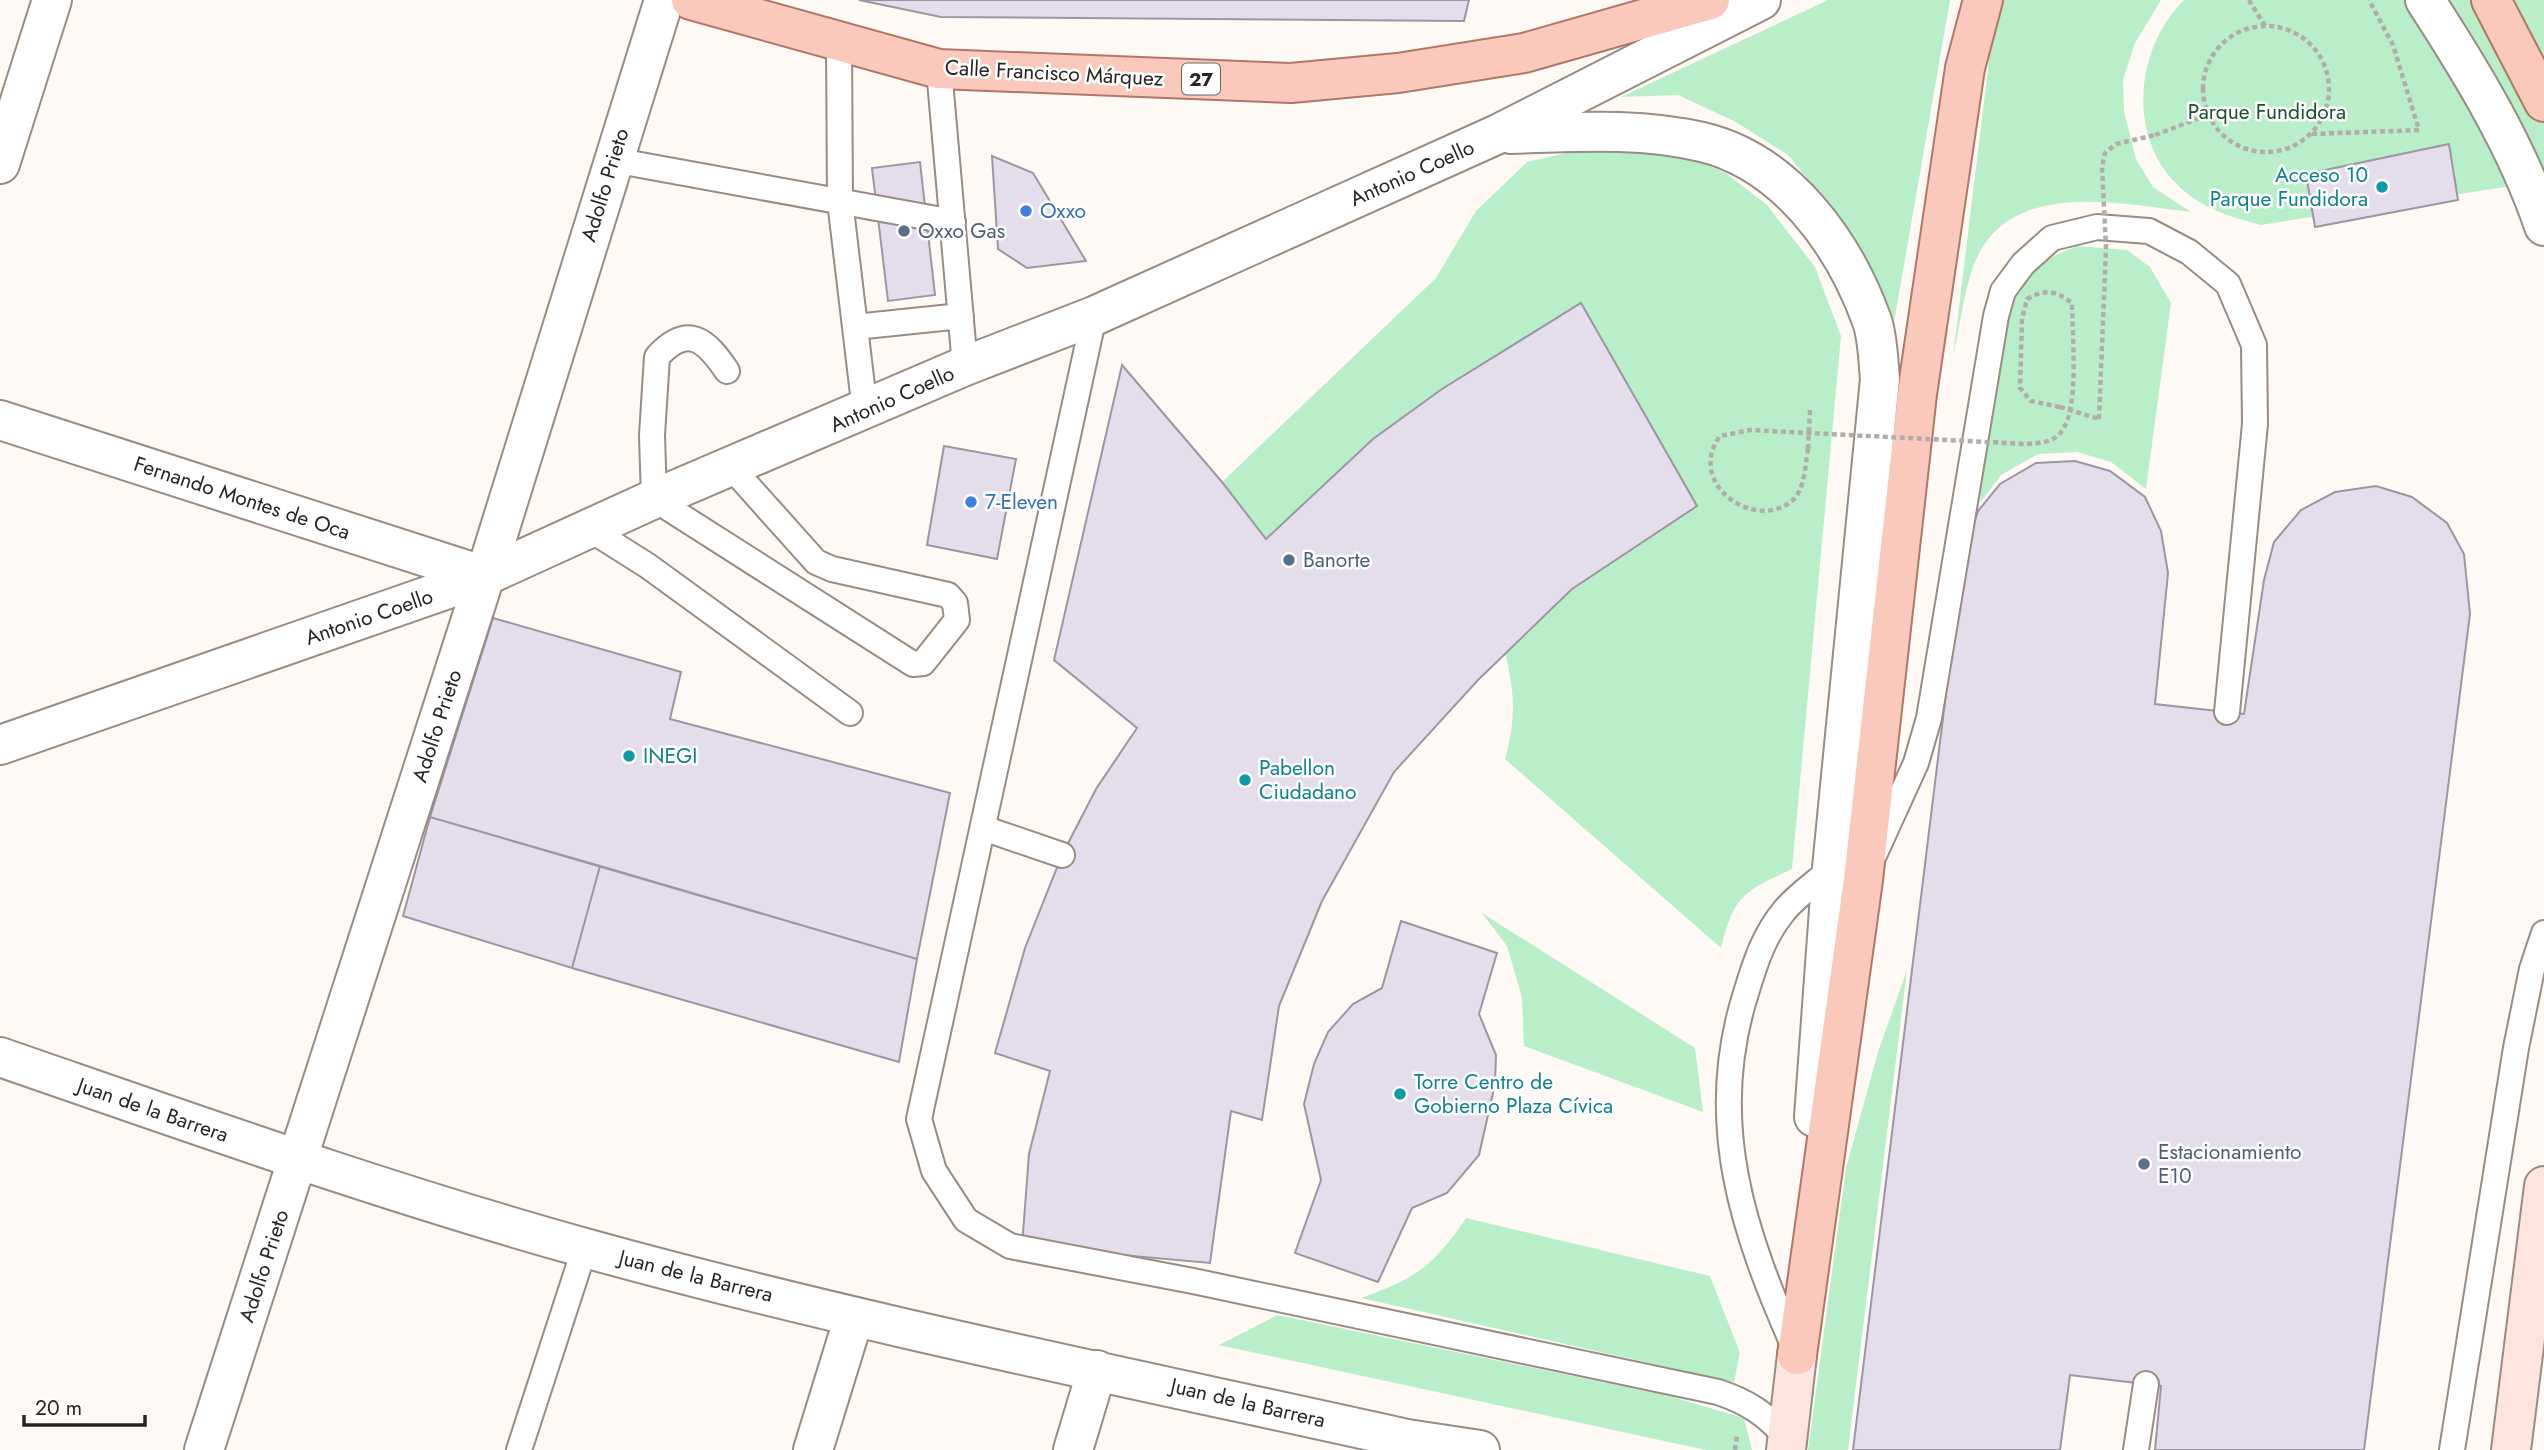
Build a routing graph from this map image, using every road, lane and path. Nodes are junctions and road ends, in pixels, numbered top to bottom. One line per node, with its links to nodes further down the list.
1 (52, 0): 19 (street)
2 (664, 0): 18 (street, Adolfo Prieto)
3 (691, 0): 12 (main road, Calle Francisco Márquez / 27)
4 (1710, 0): 13 (main road, Calle Francisco Márquez / 27)
5 (1761, 0): 16 (street, Antonio Coello)
6 (1983, 0): 42 (main road)
7 (2249, 0): 11 (path)
8 (2369, 0): 17 (path)
9 (2425, 0): 22 (street)
10 (2491, 0): 14 (main road)
11 (2265, 26): 15 (path); 17 (path)
12 (839, 42): 13 (main road, Calle Francisco Márquez / 27); 20 (lane)
13 (939, 69): 21 (lane)
14 (2544, 102)
15 (2208, 115): 17 (path); 28 (path, bridge)
16 (1498, 134): 24 (street, Antonio Coello); 42 (street)
17 (2312, 134)
18 (613, 160): 20 (lane); 35 (street, Adolfo Prieto)
19 (0, 164)
20 (840, 201): 21 (lane); 25 (lane)
21 (953, 222): 23 (lane)
22 (2544, 226)
23 (961, 316): 25 (lane); 26 (lane)
24 (1094, 316): 26 (street, Antonio Coello); 40 (lane)
25 (855, 327): 29 (lane)
26 (965, 366): 29 (street, Antonio Coello)
27 (727, 371): 32 (lane)
28 (1810, 410)
29 (865, 411): 31 (street, Antonio Coello)
30 (0, 420): 35 (street, Fernando Montes de Oca)
31 (731, 467): 32 (street, Antonio Coello); 34 (lane)
32 (654, 499): 33 (street, Antonio Coello); 36 (lane)
33 (591, 530): 35 (street, Antonio Coello); 38 (lane)
34 (816, 562): 36 (lane); 36 (lane)
35 (485, 576): 39 (street, Antonio Coello); 45 (street, Adolfo Prieto)
36 (785, 582)
37 (2227, 712): 42 (lane)
38 (850, 713)
39 (0, 745)
40 (983, 828): 41 (lane); 53 (lane)
41 (1062, 855)
42 (1848, 874): 49 (main road); 49 (lane)
43 (2544, 933): 60 (lane)
44 (0, 1057): 45 (street, Juan de la Barrera)
45 (299, 1161): 47 (street, Juan de la Barrera); 54 (street, Adolfo Prieto)
46 (2544, 1186): 61 (main road)
47 (585, 1247): 48 (street, Juan de la Barrera); 55 (lane)
48 (855, 1317): 50 (street, Juan de la Barrera); 56 (street)
49 (1797, 1354): 53 (main road)
50 (1097, 1370): 52 (street, Juan de la Barrera); 57 (street)
51 (2146, 1384): 59 (lane)
52 (1405, 1444): 58 (street, Juan de la Barrera)
53 (1786, 1444)
54 (204, 1450)
55 (519, 1450)
56 (813, 1450)
57 (1073, 1450)
58 (1480, 1450)
59 (2136, 1450)
60 (2452, 1450)
61 (2511, 1450)

